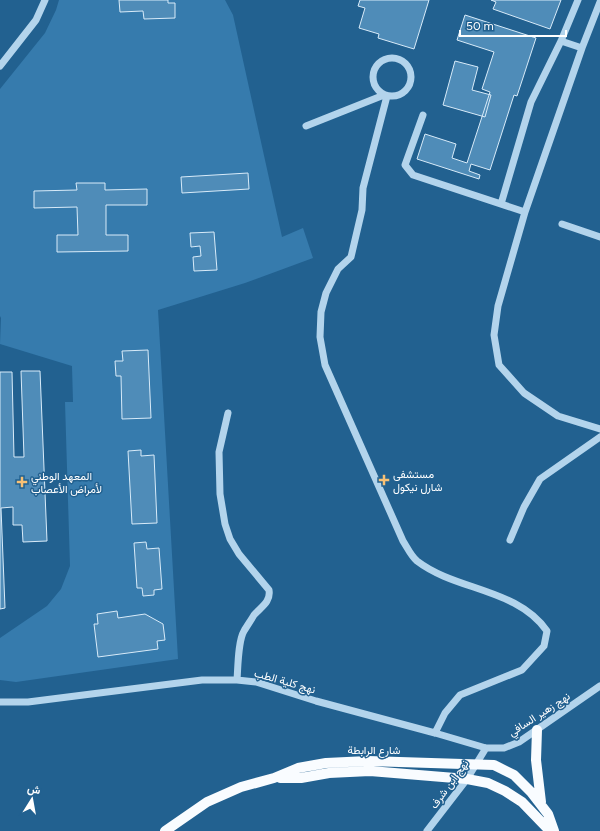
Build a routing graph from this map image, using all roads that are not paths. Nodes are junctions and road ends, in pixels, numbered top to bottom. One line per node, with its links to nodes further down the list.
1 (45, 0): 6 (street)
2 (578, 0): 4 (street)
3 (600, 2): 5 (street)
4 (561, 41): 5 (street); 10 (street)
5 (582, 48): 11 (street)
6 (0, 66)
7 (385, 96): 7 (street); 9 (street); 22 (street)
8 (422, 115): 10 (street)
9 (306, 126)
10 (501, 204): 11 (street)
11 (525, 212): 15 (street)
12 (562, 224): 13 (street)
13 (600, 237)
14 (228, 413): 18 (street)
15 (600, 429)
16 (600, 438): 17 (street)
17 (510, 540)
18 (236, 680): 20 (street, نهج كلية الطب); 22 (street, نهج كلية الطب)
19 (600, 686): 21 (street, نهج زهير السافي)
20 (0, 702)
21 (537, 730): 23 (street, نهج زهير السافي); 27 (main road)
22 (435, 733): 23 (street, نهج كلية الطب)
23 (486, 748): 24 (street, نهج ابن شرف)
24 (477, 764): 25 (main road, شارع الرابطة); 26 (street, نهج ابن شرف); 27 (main road, شارع الرابطة)
25 (274, 778): 26 (main road, شارع الرابطة); 28 (main road, شارع الرابطة)
26 (467, 779): 29 (street, نهج ابن شرف); 30 (main road, شارع الرابطة)
27 (541, 804): 31 (main road)
28 (165, 831)
29 (427, 831)
30 (550, 831)
31 (554, 831)

